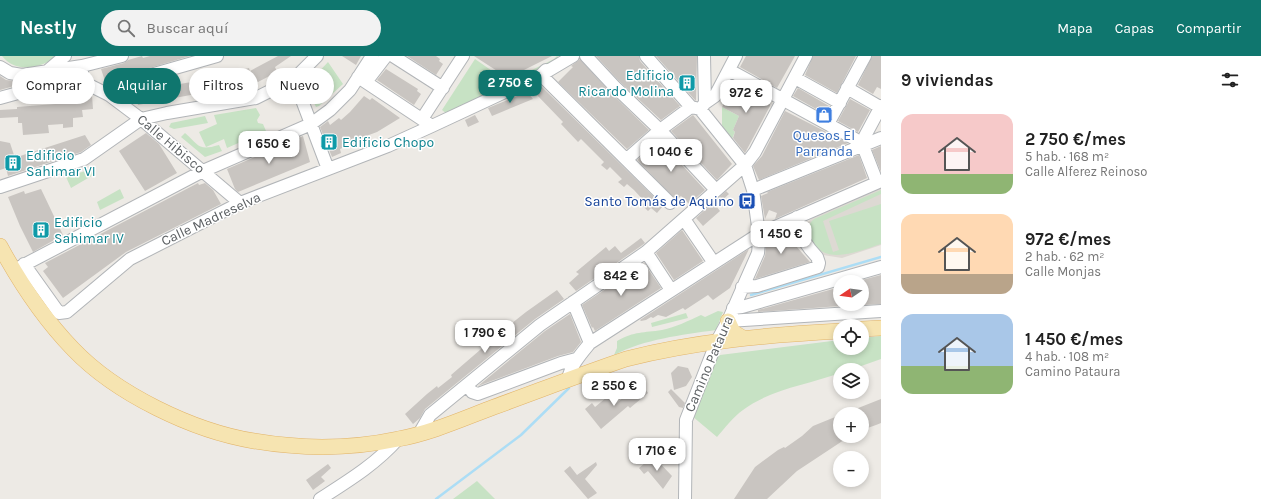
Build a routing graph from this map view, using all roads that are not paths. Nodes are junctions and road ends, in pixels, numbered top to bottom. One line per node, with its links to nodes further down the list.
1 (65, 56): 19 (street)
2 (122, 56): 17 (street)
3 (217, 56): 21 (street)
4 (317, 56): 22 (street)
5 (372, 56): 27 (street)
6 (386, 56): 27 (street)
7 (393, 56): 30 (street)
8 (562, 56): 25 (street)
9 (573, 56): 25 (street)
10 (586, 56): 45 (street)
11 (646, 56): 39 (street)
12 (704, 56): 29 (street)
13 (736, 56): 23 (street)
14 (806, 56): 26 (street)
15 (865, 56): 31 (street)
16 (457, 58): 30 (street)
17 (82, 66): 20 (street)
18 (0, 67): 24 (street)
19 (51, 68)
20 (70, 68)
21 (175, 68)
22 (305, 68)
23 (729, 70): 28 (street); 35 (street)
24 (12, 73)
25 (541, 75): 42 (street, Calle Madreselva); 48 (street)
26 (795, 78): 35 (street); 36 (street)
27 (362, 80): 42 (street); 43 (street)
28 (720, 85): 29 (street); 39 (street)
29 (705, 86): 39 (street)
30 (443, 88): 42 (street)
31 (847, 88): 36 (street); 40 (street)
32 (266, 93): 41 (street)
33 (12, 95): 34 (street)
34 (0, 98)
35 (783, 100): 44 (street); 49 (street)
36 (840, 102): 44 (street)
37 (120, 104): 41 (street, Calle Hibisco)
38 (303, 104): 43 (street)
39 (699, 106): 45 (street); 49 (street)
40 (881, 107): 47 (street)
41 (141, 119): 51 (street, Calle Hibisco); 53 (street)
42 (427, 123): 50 (street, Calle Madreselva)
43 (311, 124): 50 (street); 51 (street)
44 (828, 124): 47 (street)
45 (660, 130): 48 (street); 54 (street)
46 (881, 138): 47 (street)
47 (863, 146): 52 (street); 55 (street)
48 (627, 159): 57 (street)
49 (745, 165): 54 (street); 55 (street, Camino Pataura)
50 (328, 169): 56 (street, Calle Madreselva)
51 (203, 170): 56 (street, Calle Hibisco); 65 (street)
52 (879, 181): 58 (street)
53 (0, 187)
54 (716, 190): 59 (street)
55 (753, 190): 60 (street, Camino Pataura)
56 (240, 203): 65 (street, Calle Madreselva)
57 (670, 203)
58 (797, 216): 60 (street); 68 (street)
59 (684, 219): 62 (street); 63 (street)
60 (759, 234): 63 (street); 68 (street, Camino Pataura)
61 (0, 246): 65 (main road)
62 (646, 252): 69 (street); 70 (street)
63 (714, 263): 69 (street)
64 (881, 267): 66 (street)
65 (19, 268): 87 (main road)
66 (861, 275)
67 (833, 283): 74 (street)
68 (742, 287): 74 (street, Camino Pataura)
69 (671, 290): 80 (street)
70 (573, 302): 80 (street); 83 (street)
71 (833, 309): 74 (street)
72 (869, 310): 73 (street)
73 (881, 311)
74 (730, 314): 78 (main road); 79 (street, Camino Pataura)
75 (881, 328): 76 (main road)
76 (869, 329)
77 (833, 332): 78 (main road)
78 (743, 338): 79 (main road)
79 (717, 341): 82 (main road); 89 (street, Camino Pataura)
80 (590, 343): 81 (street)
81 (576, 359): 82 (street); 83 (street)
82 (568, 379): 85 (main road)
83 (463, 389): 84 (street)
84 (438, 409): 85 (street); 86 (street)
85 (444, 426): 86 (main road)
86 (419, 434): 87 (main road)
87 (398, 439): 88 (street)
88 (320, 499)
89 (685, 499)

